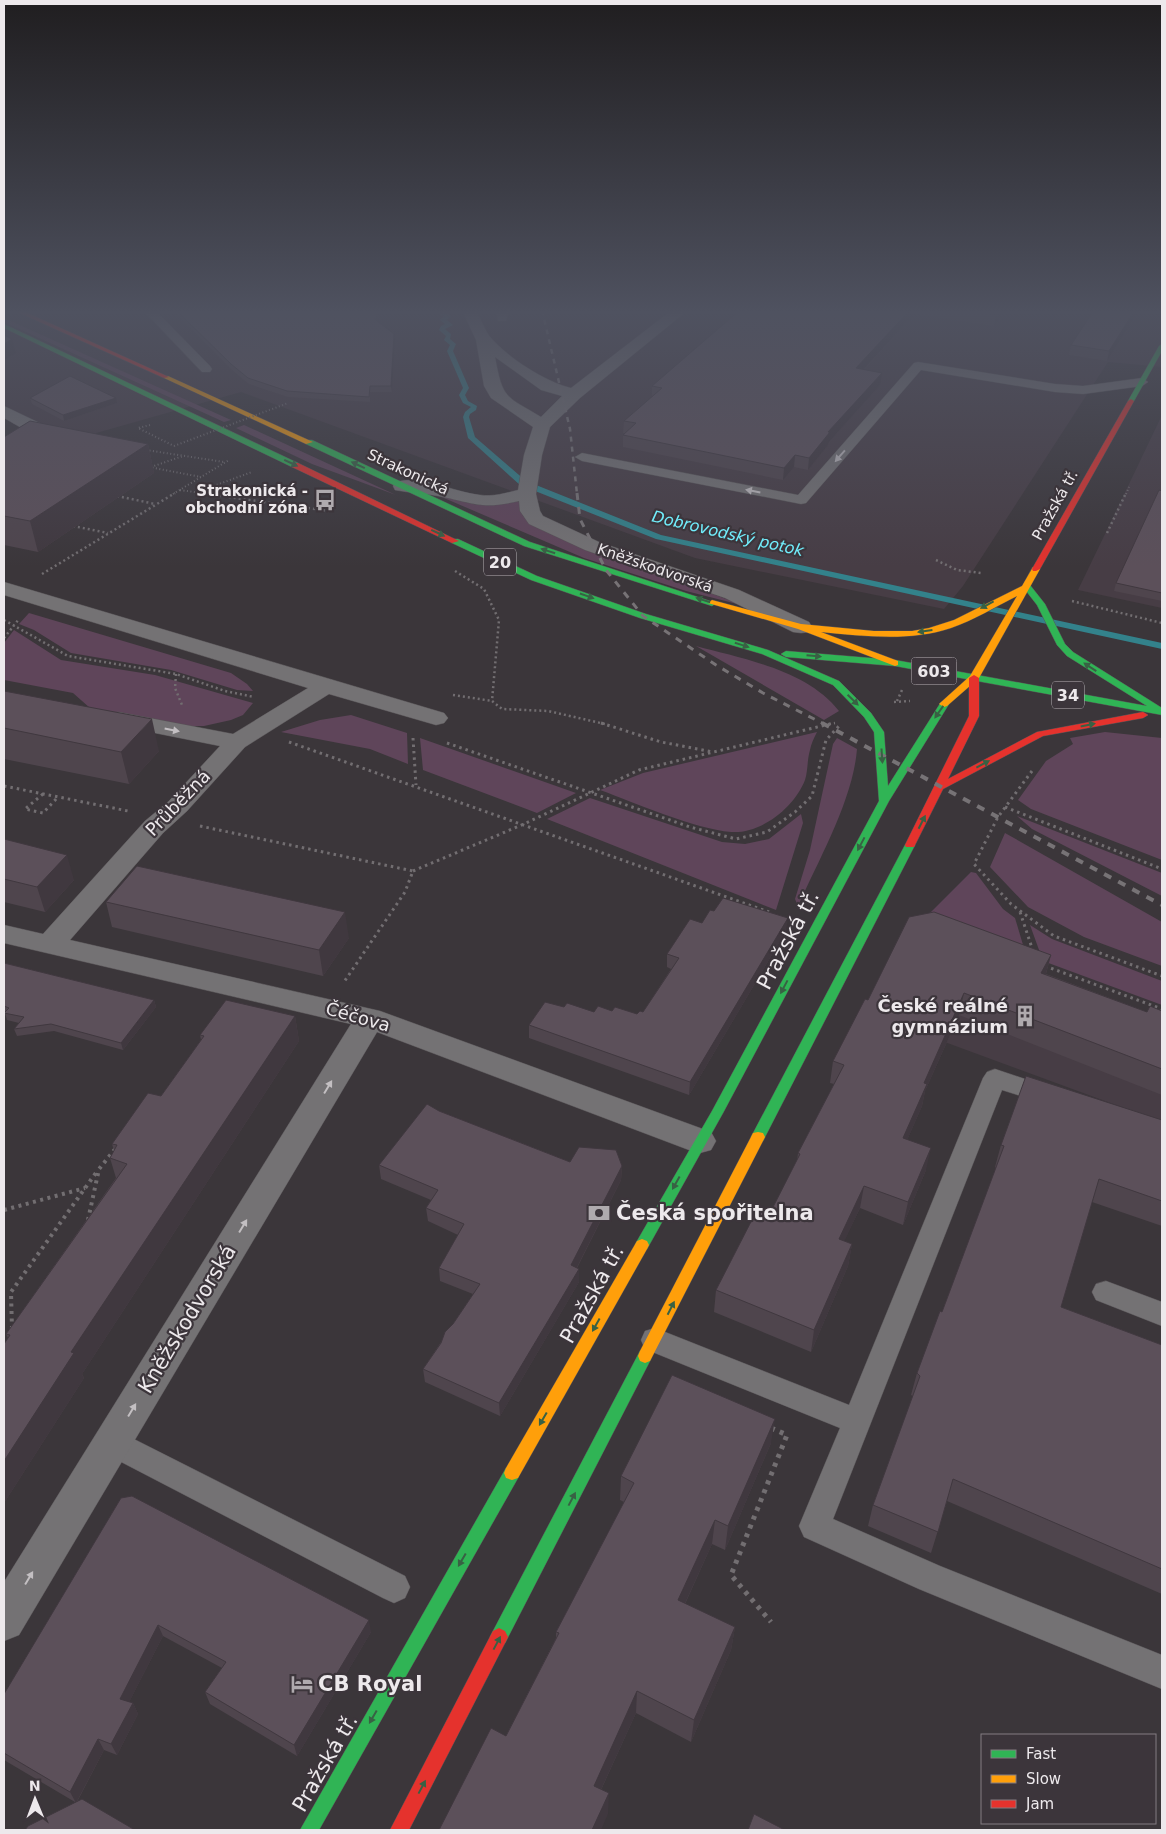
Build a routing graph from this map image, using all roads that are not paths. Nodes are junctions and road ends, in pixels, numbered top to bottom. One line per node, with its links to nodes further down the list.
1 (150, 396): 16 (main road, 20, one-way to 16)
2 (204, 396): 11 (main road, Strakonická / 20, one-way to 2)
3 (498, 396): 8 (street)
4 (572, 396): 8 (street, Kněžskodvorská)
5 (892, 396): 10 (lane, one-way to 10)
6 (1134, 396): 13 (main road, Pražská tř. / 603)
7 (4, 412): 9 (street)
8 (542, 425): 12 (street, Kněžskodvorská)
9 (76, 442)
10 (582, 457)
11 (402, 486): 12 (street); 15 (main road, Strakonická / 20, one-way to 11)
12 (527, 493): 15 (street, Kněžskodvorská)
13 (1026, 587): 15 (main road, one-way to 15); 18 (main road, Pražská tř. / 603); 20 (main road, one-way to 13)
14 (4, 588): 19 (street)
15 (801, 627): 17 (main road, 20)
16 (765, 652): 17 (main road, 20, one-way to 17); 25 (main road, one-way to 25)
17 (895, 663): 18 (main road, 603)
18 (974, 678): 20 (main road, 34); 24 (main road, Pražská tř.); 25 (main road, Pražská tř., one-way to 25)
19 (326, 686): 22 (street); 23 (street, Průběžná)
20 (1162, 712): 24 (main road, one-way to 20)
21 (100, 716): 23 (street, one-way to 23)
22 (436, 718)
23 (243, 738): 27 (street, Průběžná)
24 (940, 786): 33 (main road, Pražská tř., one-way to 24)
25 (884, 801): 30 (main road, Pražská tř., one-way to 30)
26 (4, 934): 27 (street, Čéčova)
27 (50, 944): 28 (street, Čéčova)
28 (370, 1018): 30 (street, Čéčova); 35 (street, Kněžskodvorská, one-way to 28)
29 (1069, 1103): 34 (lane)
30 (700, 1141): 39 (main road, Pražská tř., one-way to 39)
31 (1106, 1292): 32 (lane)
32 (1162, 1314)
33 (655, 1340): 34 (lane); 40 (main road, Pražská tř., one-way to 33)
34 (858, 1422): 38 (lane)
35 (112, 1442): 36 (lane); 37 (street, Kněžskodvorská, one-way to 35)
36 (394, 1587)
37 (4, 1620)
38 (1162, 1672)
39 (309, 1830)
40 (400, 1830)

